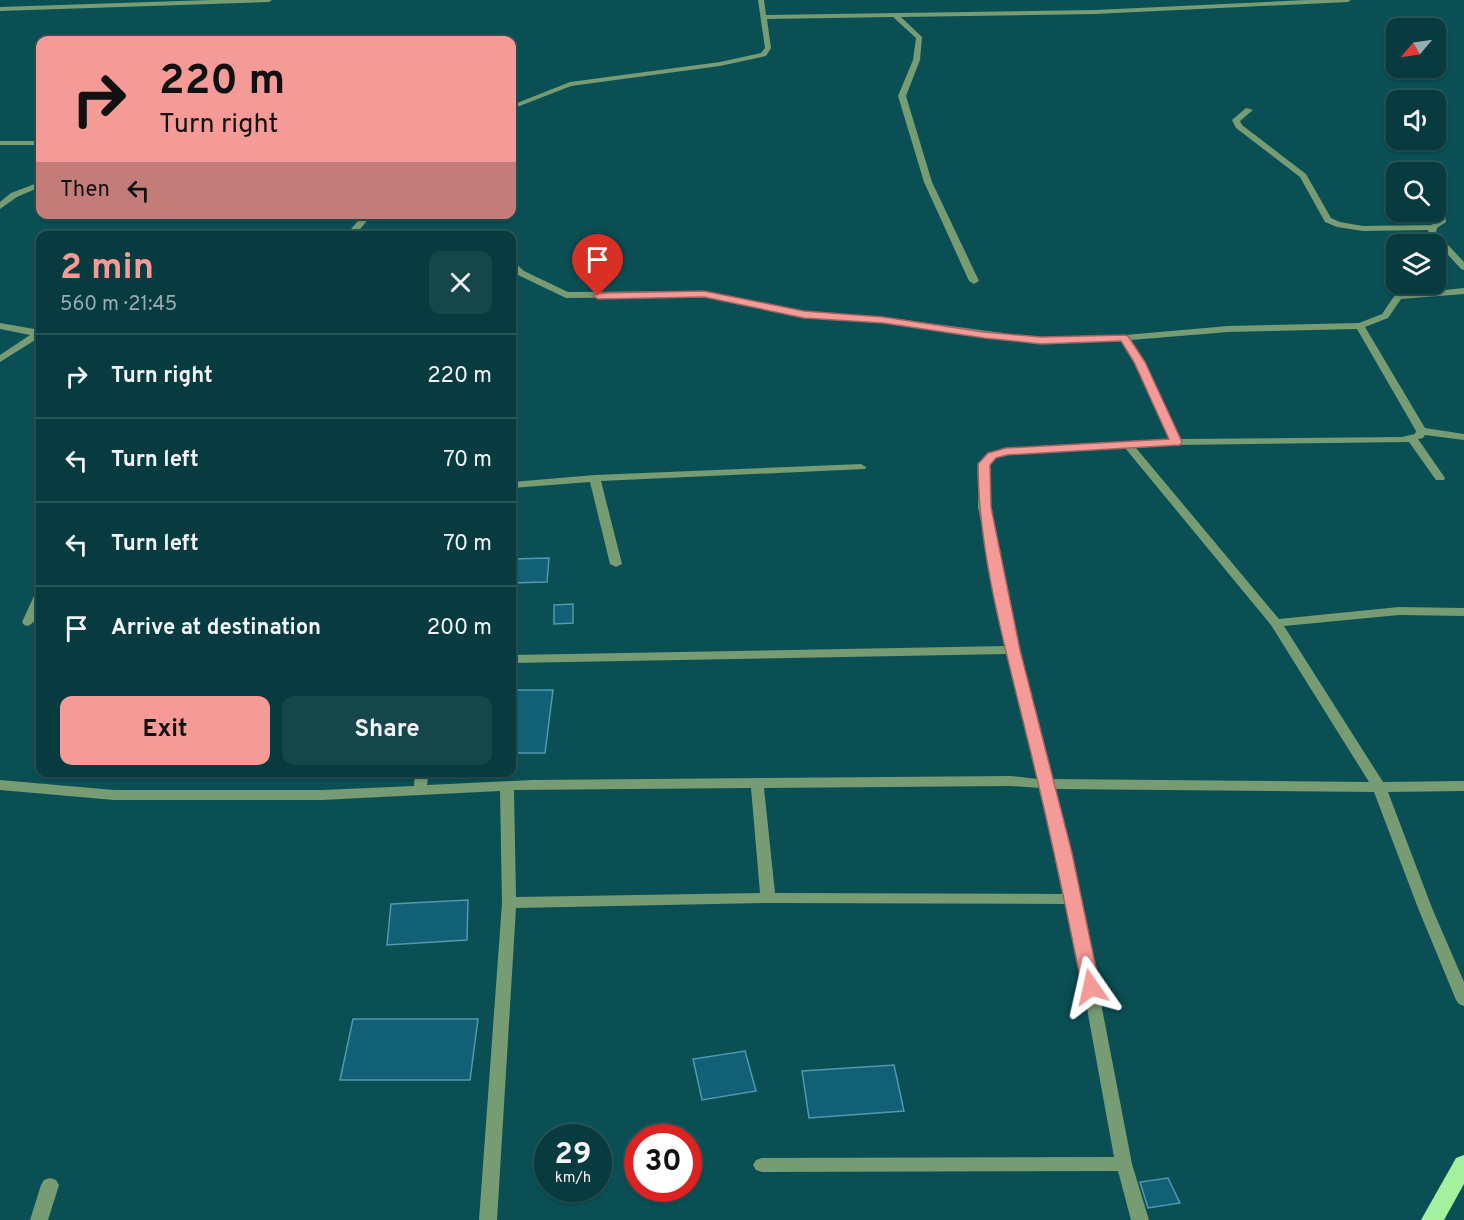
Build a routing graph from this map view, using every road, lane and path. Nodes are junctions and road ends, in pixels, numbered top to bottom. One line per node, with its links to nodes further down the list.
1 (269, 0): 5 (street)
2 (761, 0): 7 (street)
3 (1348, 0): 4 (street)
4 (1278, 2): 6 (street)
5 (0, 9)
6 (895, 15): 7 (street); 20 (street)
7 (762, 17): 8 (street)
8 (516, 104)
9 (1249, 110): 16 (street)
10 (0, 143): 11 (street)
11 (36, 143)
12 (36, 186): 13 (street)
13 (0, 206)
14 (364, 219): 17 (street)
15 (1442, 222): 16 (street)
16 (1433, 227): 19 (street)
17 (354, 231)
18 (516, 267): 26 (street)
19 (1464, 267)
20 (974, 281)
21 (1464, 291): 23 (street)
22 (0, 326): 24 (street)
23 (1360, 326): 26 (street); 28 (street)
24 (36, 333)
25 (36, 336): 27 (street)
26 (1125, 338): 30 (street)
27 (0, 359)
28 (1417, 435): 29 (street); 30 (street); 34 (street)
29 (1464, 437)
30 (1176, 442): 31 (street)
31 (1128, 445): 40 (street); 41 (street)
32 (861, 467): 33 (street)
33 (595, 478): 35 (street); 36 (street)
34 (1440, 478)
35 (516, 484)
36 (616, 564)
37 (36, 605): 39 (street)
38 (1464, 612): 40 (street)
39 (28, 622)
40 (1276, 623): 49 (street)
41 (1013, 650): 42 (street); 45 (street)
42 (516, 659)
43 (421, 777): 50 (street)
44 (758, 783): 45 (street); 47 (street); 51 (street)
45 (1048, 784): 49 (street); 52 (street)
46 (0, 785): 50 (street)
47 (507, 786): 50 (street); 53 (street)
48 (1464, 786): 49 (street)
49 (1379, 788): 54 (street)
50 (420, 789)
51 (768, 898): 52 (street); 53 (street)
52 (1074, 899): 55 (street)
53 (509, 903): 60 (street)
54 (1464, 999)
55 (1124, 1164): 57 (street); 61 (street)
56 (1464, 1164): 62 (main road)
57 (762, 1165)
58 (50, 1185): 59 (street)
59 (39, 1220)
60 (488, 1220)
61 (1140, 1220)
62 (1432, 1220)

